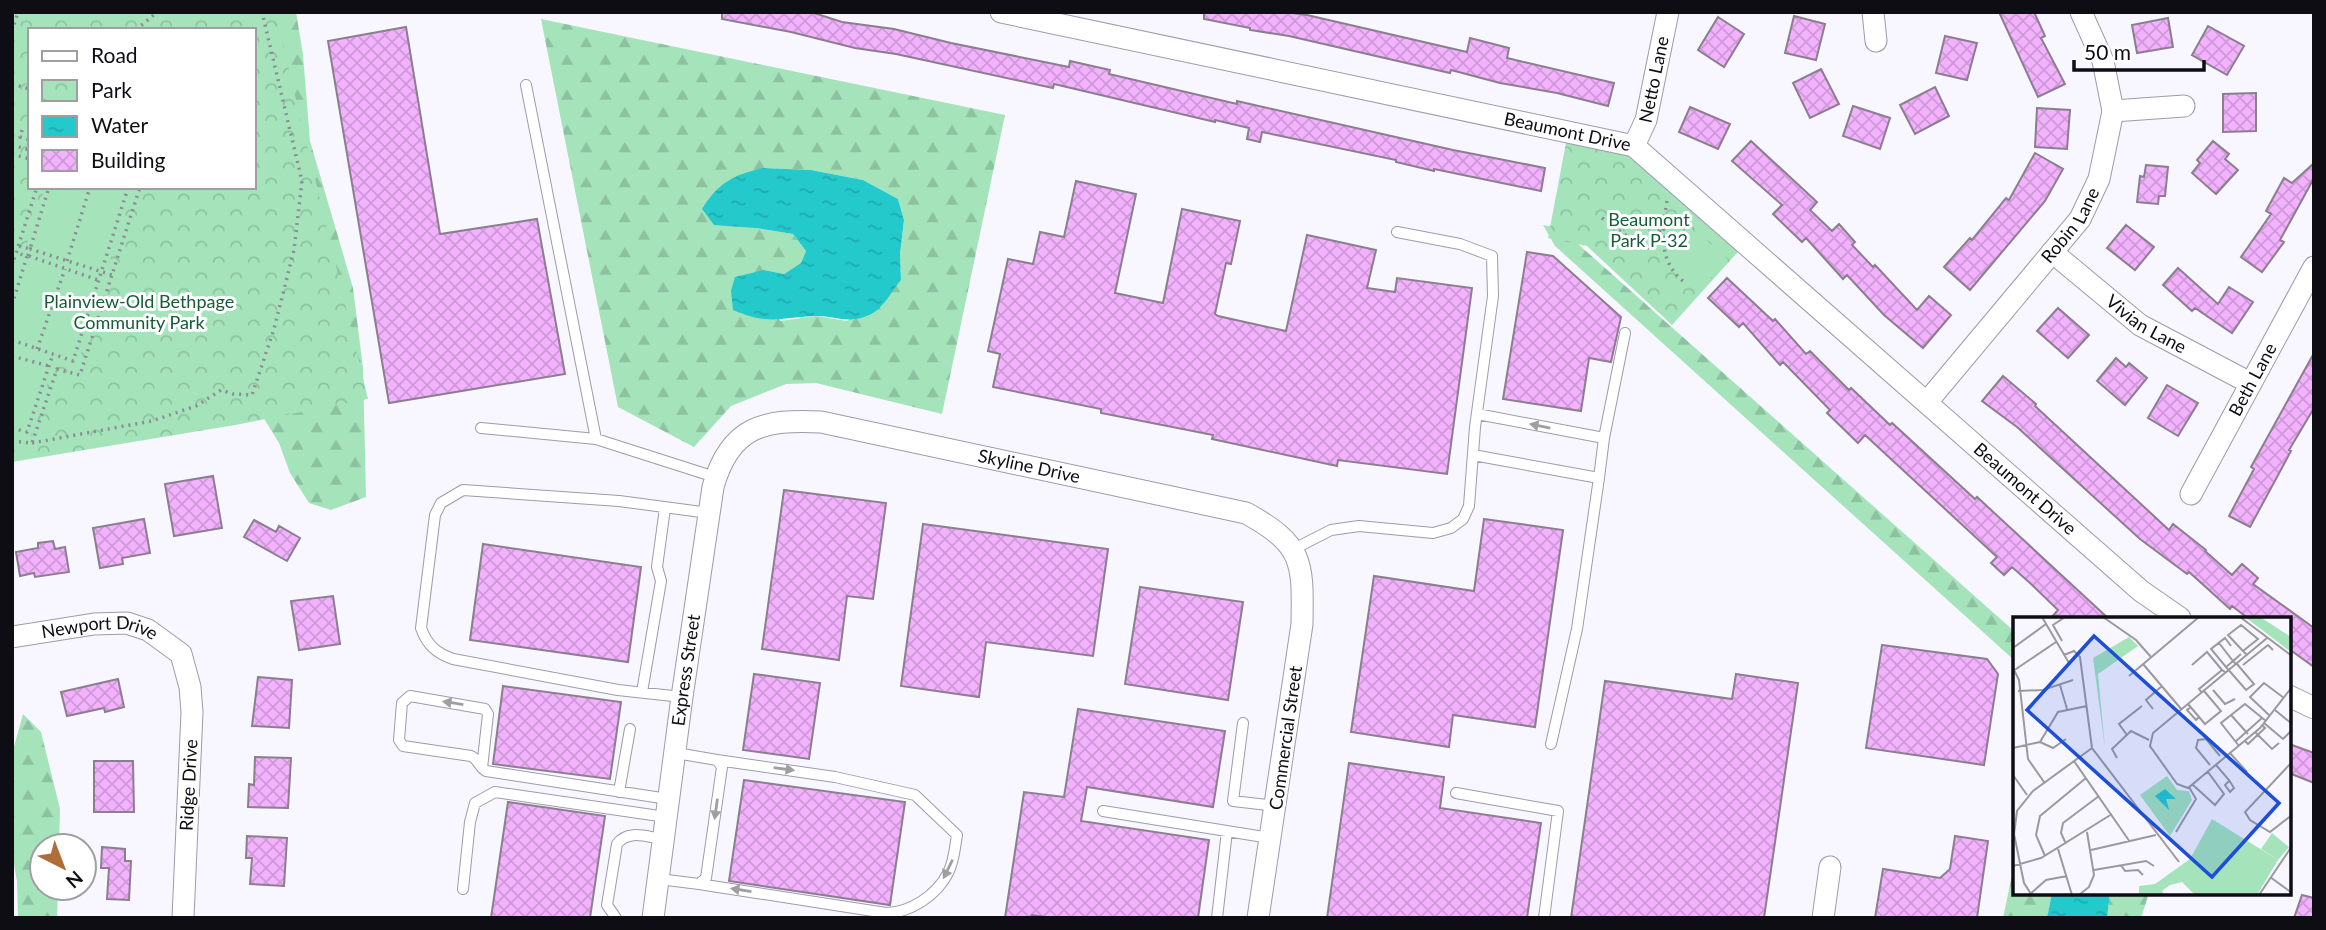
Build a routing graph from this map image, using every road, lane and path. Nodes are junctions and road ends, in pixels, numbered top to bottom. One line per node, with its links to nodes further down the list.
1 (18, 12): 9 (path)
2 (157, 12): 8 (path)
3 (262, 12): 56 (path)
4 (1001, 12): 16 (street, Beaumont Drive)
5 (1668, 12): 16 (street, Netto Lane)
6 (1873, 12): 10 (street)
7 (2081, 12): 13 (street, Robin Lane)
8 (138, 28)
9 (12, 31)
10 (1876, 41)
11 (526, 85): 54 (lane)
12 (2184, 106): 13 (street)
13 (2113, 111): 28 (street, Robin Lane)
14 (23, 130): 15 (path)
15 (28, 139)
16 (1634, 146): 17 (street, Beaumont Drive)
17 (1678, 185): 24 (path); 48 (street, Beaumont Drive)
18 (36, 189): 26 (path)
19 (48, 189): 27 (path)
20 (89, 189): 31 (path)
21 (128, 189): 35 (path)
22 (139, 189): 36 (path)
23 (1602, 218): 24 (path)
24 (1666, 221): 38 (path)
25 (1397, 232): 49 (lane)
26 (19, 246): 27 (path); 29 (path)
27 (30, 249): 30 (path); 31 (path)
28 (2052, 252): 47 (street, Vivian Lane); 48 (street, Robin Lane)
29 (15, 255): 30 (path); 32 (path)
30 (27, 256): 34 (path); 40 (path)
31 (67, 261): 35 (path)
32 (12, 266)
33 (2314, 267): 39 (street, Beth Lane)
34 (65, 269): 37 (path); 43 (path)
35 (101, 272): 36 (path); 37 (path)
36 (112, 275): 56 (path)
37 (99, 280): 44 (path)
38 (1683, 281)
39 (2308, 289): 47 (street, Beth Lane)
40 (12, 305)
41 (1625, 333): 53 (lane)
42 (12, 340): 43 (path)
43 (37, 349): 44 (path)
44 (53, 354): 46 (path)
45 (12, 356): 46 (path)
46 (49, 366): 50 (path)
47 (2250, 383): 60 (street, Beth Lane)
48 (1927, 402): 64 (street, Beaumont Drive)
49 (1477, 414): 53 (lane, one-way to 49); 57 (lane)
50 (12, 428)
51 (481, 428): 54 (lane)
52 (745, 434): 58 (street, Express Street); 63 (street, Skyline Drive)
53 (1604, 438): 59 (lane)
54 (596, 439): 58 (lane)
55 (12, 441): 56 (path)
56 (32, 443)
57 (1473, 455): 59 (lane); 63 (lane)
58 (716, 477): 62 (street, Express Street)
59 (1599, 478): 73 (lane)
60 (2191, 494)
61 (665, 508): 62 (lane); 67 (lane); 67 (lane)
62 (709, 513): 68 (street, Express Street)
63 (1295, 553): 79 (street, Commercial Street)
64 (2179, 617)
65 (12, 638): 66 (street, Newport Drive)
66 (181, 654): 89 (street, Ridge Drive)
67 (642, 692): 68 (lane)
68 (682, 696): 74 (street, Express Street)
69 (2291, 697): 70 (street)
70 (2314, 708)
71 (1243, 723): 79 (lane)
72 (630, 729): 77 (lane)
73 (1550, 744)
74 (676, 753): 75 (lane); 80 (street, Express Street)
75 (717, 760): 87 (lane, one-way to 87); 87 (lane, one-way to 87)
76 (482, 768): 76 (lane, one-way to 76); 77 (lane)
77 (618, 792): 80 (lane)
78 (1456, 793): 94 (lane)
79 (1276, 806): 83 (street, Commercial Street)
80 (667, 808): 84 (street, Express Street); 88 (lane)
81 (1103, 811): 82 (lane)
82 (1227, 831): 83 (lane); 92 (lane)
83 (1270, 838): 93 (street, Commercial Street)
84 (663, 839): 86 (street, Express Street); 90 (lane)
85 (1830, 867): 95 (street)
86 (659, 879): 87 (lane); 91 (street, Express Street)
87 (699, 884)
88 (463, 889)
89 (183, 918)
90 (616, 918)
91 (653, 918)
92 (1217, 918)
93 (1258, 918)
94 (1544, 918)
95 (1823, 918)

